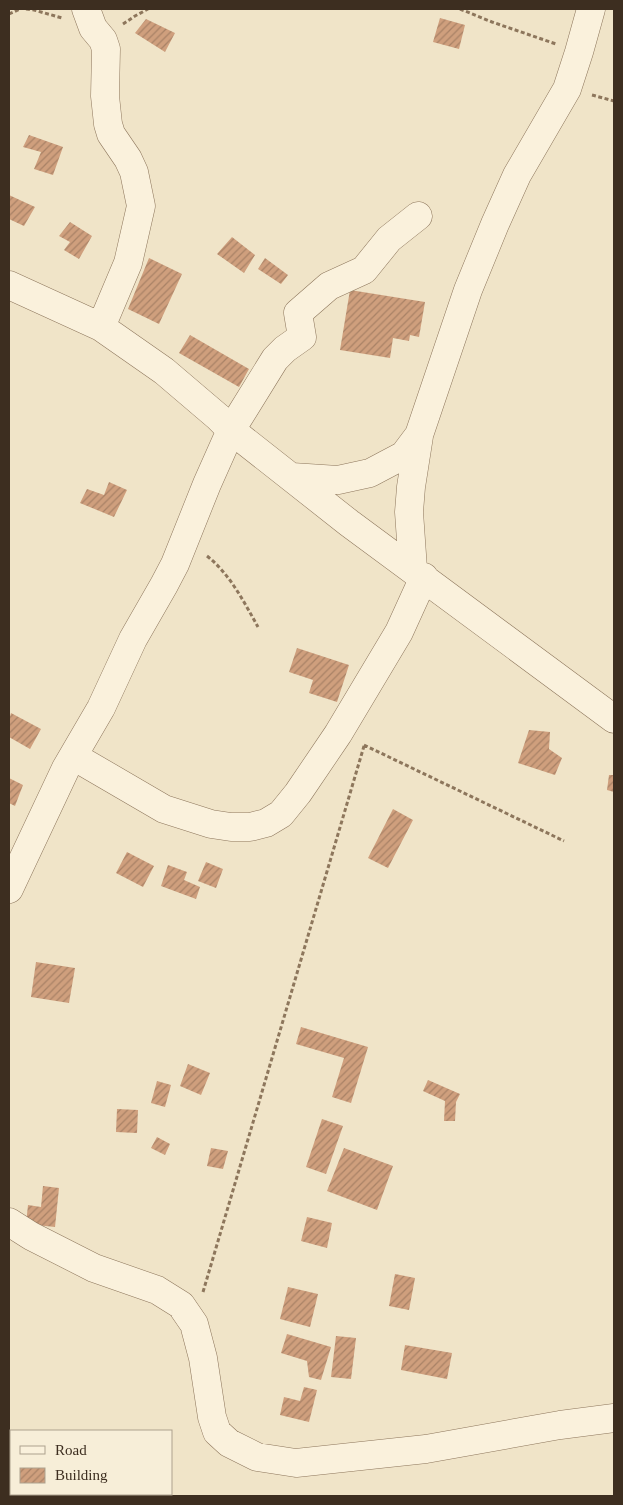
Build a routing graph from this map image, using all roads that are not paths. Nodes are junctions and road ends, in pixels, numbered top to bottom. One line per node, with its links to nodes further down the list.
1 (86, 9): 5 (street)
2 (591, 9): 7 (street)
3 (418, 216): 6 (street)
4 (9, 285): 5 (street)
5 (101, 326): 6 (street)
6 (231, 430): 8 (street); 11 (street)
7 (419, 435): 8 (street); 9 (street)
8 (292, 477): 9 (street)
9 (418, 573): 10 (street); 11 (street)
10 (614, 719)
11 (73, 756): 12 (street)
12 (9, 889)
13 (9, 1222): 14 (street)
14 (614, 1418)

